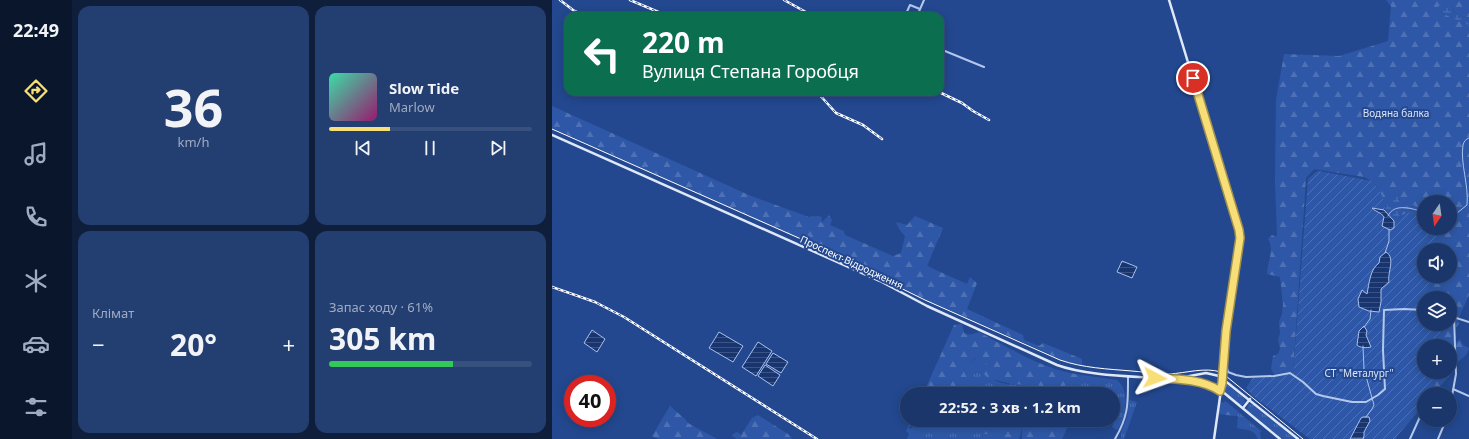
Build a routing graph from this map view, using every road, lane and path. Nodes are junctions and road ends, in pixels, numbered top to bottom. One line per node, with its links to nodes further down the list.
1 (924, 0): 3 (street)
2 (1169, 0): 13 (street)
3 (920, 9): 4 (street); 5 (street)
4 (907, 12)
5 (919, 12)
6 (944, 51): 7 (street)
7 (984, 67)
8 (552, 135): 16 (street, Проспект Відродження)
9 (1417, 310): 15 (street)
10 (1457, 319): 11 (street)
11 (1469, 322)
12 (1454, 331): 19 (street)
13 (1222, 367): 14 (street); 15 (street)
14 (1222, 371): 15 (street); 17 (street)
15 (1228, 372)
16 (1128, 375): 18 (street, Проспект Відродження); 27 (street)
17 (1222, 377): 18 (street, Проспект Відродження); 20 (street); 23 (street, Проспект Відродження)
18 (1177, 379): 20 (street, Проспект Відродження)
19 (1454, 387)
20 (1220, 391): 24 (street, Проспект Відродження); 28 (street)
21 (1457, 392): 22 (street)
22 (1469, 396)
23 (1250, 399): 24 (street); 30 (street, Проспект Відродження)
24 (1243, 408): 29 (street, Проспект Відродження)
25 (1417, 424): 31 (street)
26 (1443, 427): 32 (street)
27 (1115, 439)
28 (1214, 439)
29 (1280, 439)
30 (1298, 439)
31 (1410, 439)
32 (1439, 439)

